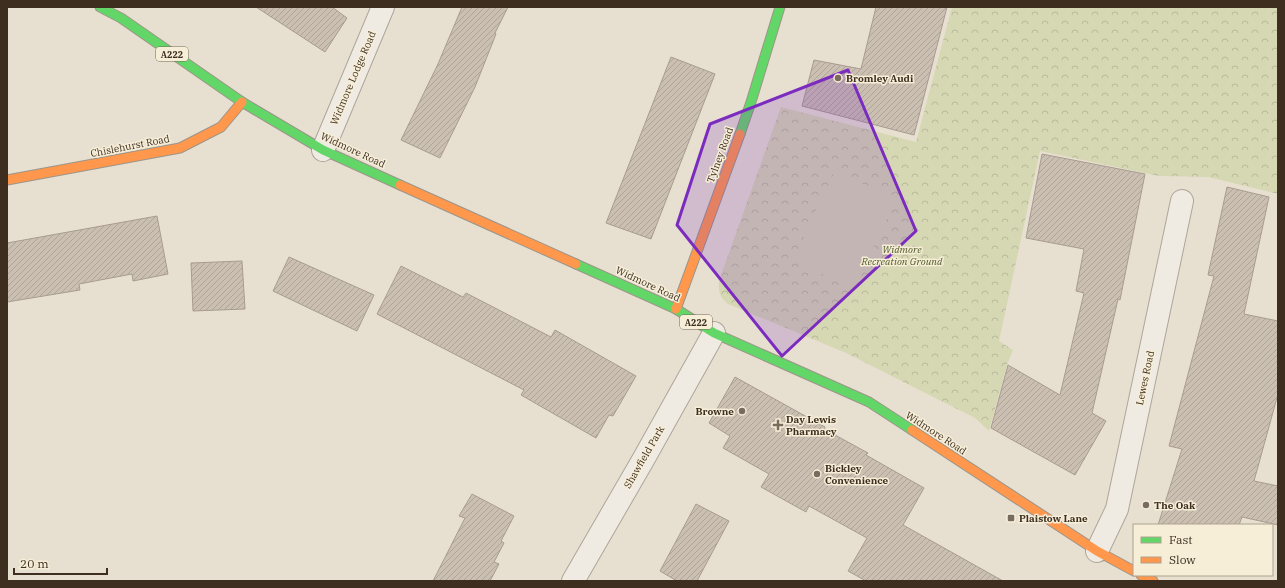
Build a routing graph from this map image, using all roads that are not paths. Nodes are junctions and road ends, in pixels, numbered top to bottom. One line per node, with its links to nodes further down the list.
1 (100, 7): 4 (main road, A222)
2 (383, 7): 5 (street, Widmore Lodge Road)
3 (780, 7): 8 (main road, Tylney Road)
4 (242, 102): 5 (main road, Widmore Road / A222); 6 (main road, Chislehurst Road)
5 (323, 150): 8 (main road, Widmore Road / A222)
6 (7, 180)
7 (1182, 201): 10 (street, Lewes Road)
8 (676, 309): 9 (main road, Widmore Road / A222)
9 (714, 333): 10 (main road, Widmore Road / A222); 13 (street, Shawfield Park)
10 (1097, 551): 11 (main road, Widmore Road / A222)
11 (1133, 570)
12 (1143, 576): 14 (main road)
13 (572, 581)
14 (1153, 581)

